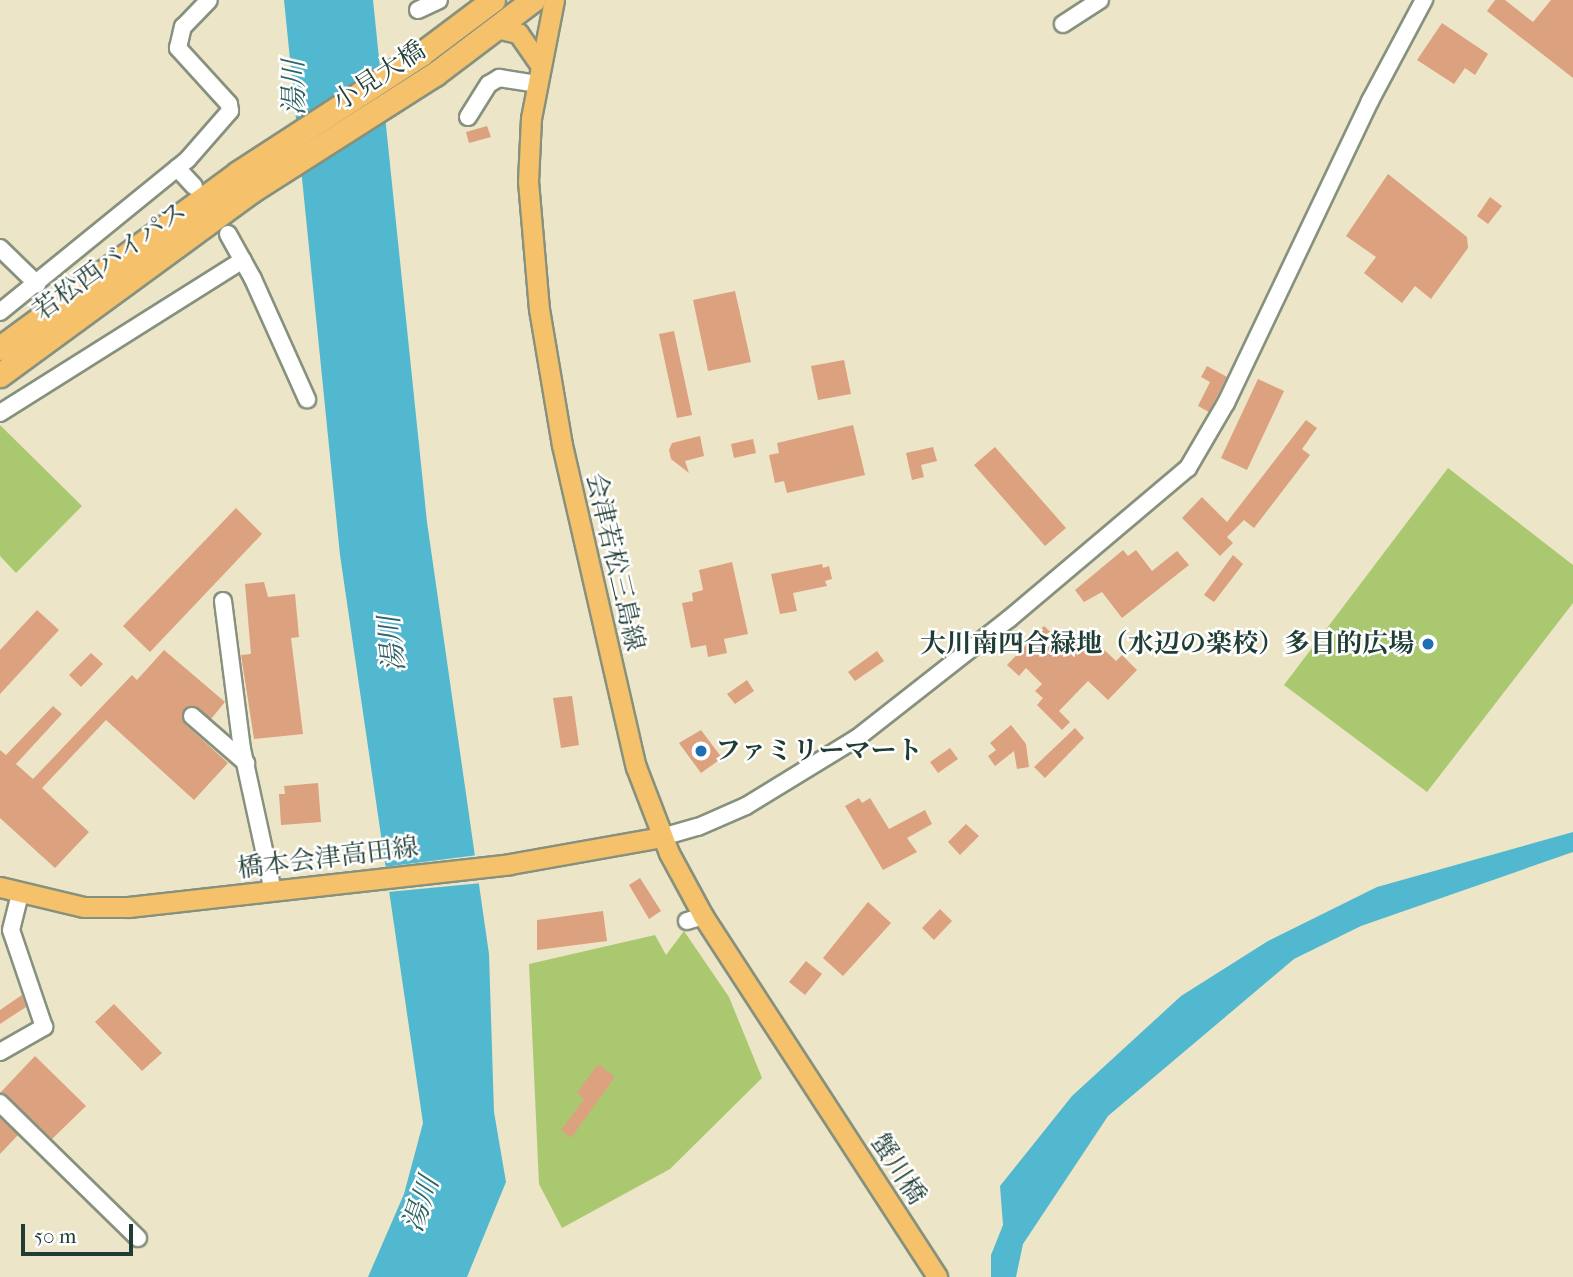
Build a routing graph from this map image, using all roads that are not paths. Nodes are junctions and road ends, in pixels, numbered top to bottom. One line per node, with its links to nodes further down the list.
1 (209, 0): 13 (street)
2 (439, 0): 8 (street)
3 (493, 0): 14 (highway, 小見大橋)
4 (533, 0): 10 (highway, 小見大橋)
5 (554, 0): 11 (main road, 会津若松三島線)
6 (1100, 0): 9 (street)
7 (1424, 0): 28 (street)
8 (418, 10)
9 (1063, 24)
10 (496, 28): 11 (main road); 14 (highway, 小見大橋)
11 (538, 74): 12 (street); 28 (main road, 会津若松三島線)
12 (468, 117)
13 (177, 168): 15 (street); 19 (street)
14 (245, 182): 21 (highway, 若松西バイパス); 22 (highway, 若松西バイパス)
15 (194, 186)
16 (228, 234): 18 (street)
17 (0, 248): 19 (street)
18 (243, 260): 23 (street); 24 (street)
19 (37, 284): 20 (street)
20 (0, 312)
21 (0, 348)
22 (0, 375)
23 (307, 399)
24 (0, 414)
25 (223, 601): 27 (street)
26 (192, 716): 27 (street)
27 (246, 764): 30 (street)
28 (662, 837): 30 (main road, 橋本会津高田線); 34 (main road, 会津若松三島線)
29 (0, 887): 31 (main road, 橋本会津高田線)
30 (273, 891): 31 (main road, 橋本会津高田線)
31 (20, 894): 32 (street)
32 (6, 932): 33 (street)
33 (0, 1052)
34 (815, 1090): 37 (main road, 蟹川橋)
35 (0, 1102): 36 (street)
36 (138, 1238)
37 (937, 1277)

